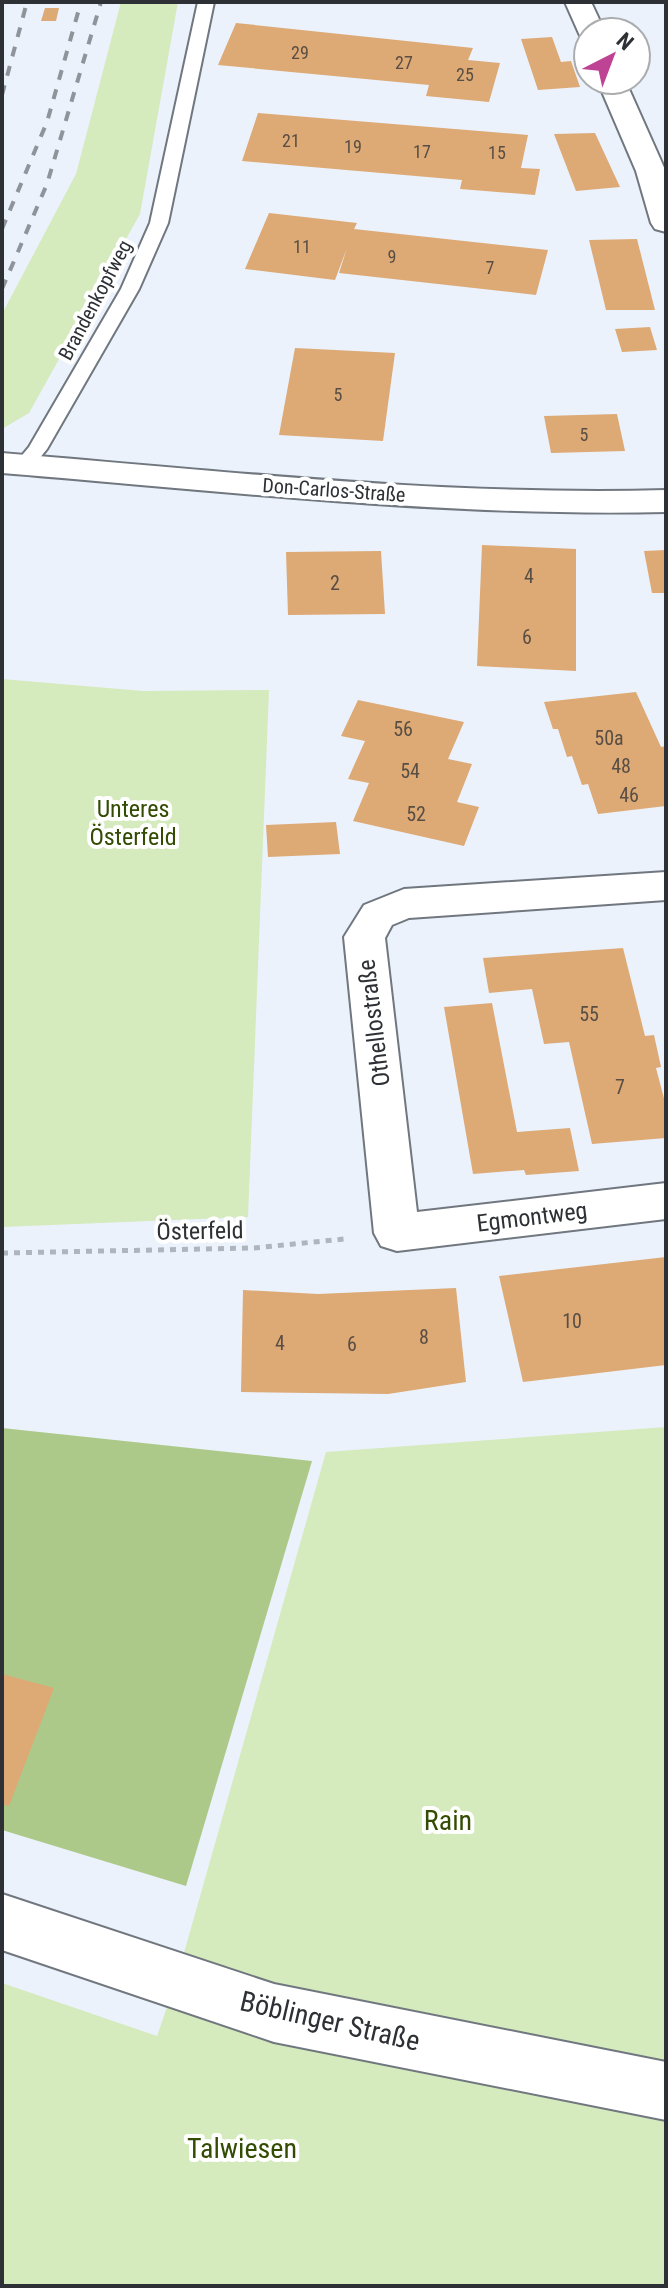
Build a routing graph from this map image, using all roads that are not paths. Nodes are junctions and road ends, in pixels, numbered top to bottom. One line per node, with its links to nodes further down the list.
1 (206, 2): 5 (lane, Brandenkopfweg)
2 (619, 96): 3 (street)
3 (658, 172): 4 (street)
4 (666, 223)
5 (13, 465): 6 (street, Don-Carlos-Straße)
6 (666, 501)
7 (666, 886): 9 (street, Othellostraße)
8 (666, 1201): 9 (street, Egmontweg)
9 (397, 1233)
10 (2, 1922): 11 (street, Böblinger Straße)
11 (666, 2091)

